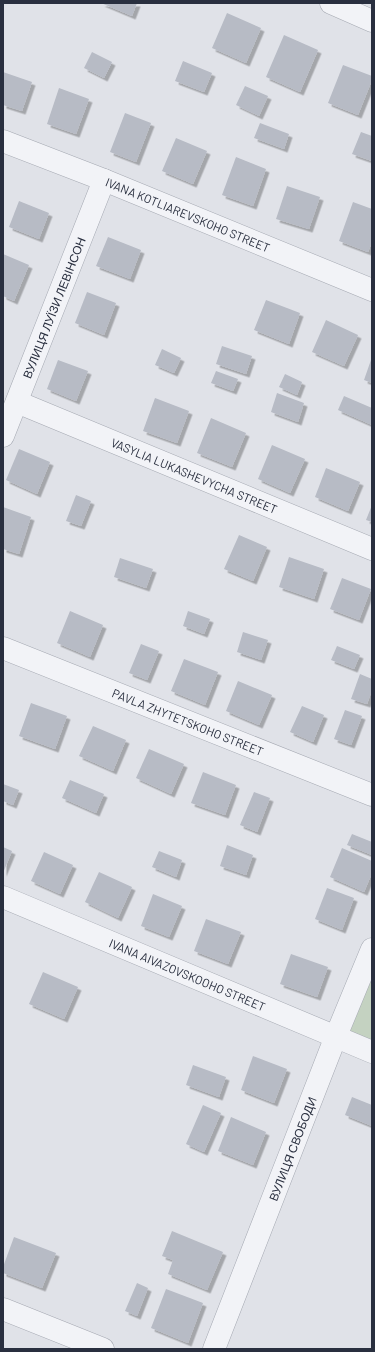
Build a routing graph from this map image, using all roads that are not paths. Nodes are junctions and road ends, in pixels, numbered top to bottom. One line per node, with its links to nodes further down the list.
1 (331, 3): 2 (street)
2 (372, 21)
3 (3, 141): 4 (street, IVANA KOTLIAREVSKOHO STREET)
4 (104, 180): 5 (street, IVANA KOTLIAREVSKOHO STREET); 6 (street, ВУЛИЦЯ ЛУЇЗИ ЛЕВІНСОН)
5 (372, 290)
6 (17, 402): 7 (street, ВУЛИЦЯ ЛУЇЗИ ЛЕВІНСОН); 8 (street, VASYLIA LUKASHEVYCHA STREET)
7 (3, 436)
8 (372, 549)
9 (3, 648): 10 (street, PAVLA ZHYTETSKOHO STREET)
10 (372, 795)
11 (3, 896): 13 (street, IVANA AIVAZOVSKOOHO STREET)
12 (372, 949): 13 (street, ВУЛИЦЯ СВОБОДИ)
13 (336, 1036): 14 (street, IVANA AIVAZOVSKOOHO STREET); 17 (street, ВУЛИЦЯ СВОБОДИ)
14 (372, 1052)
15 (3, 1309): 16 (street)
16 (103, 1349)
17 (214, 1349)

